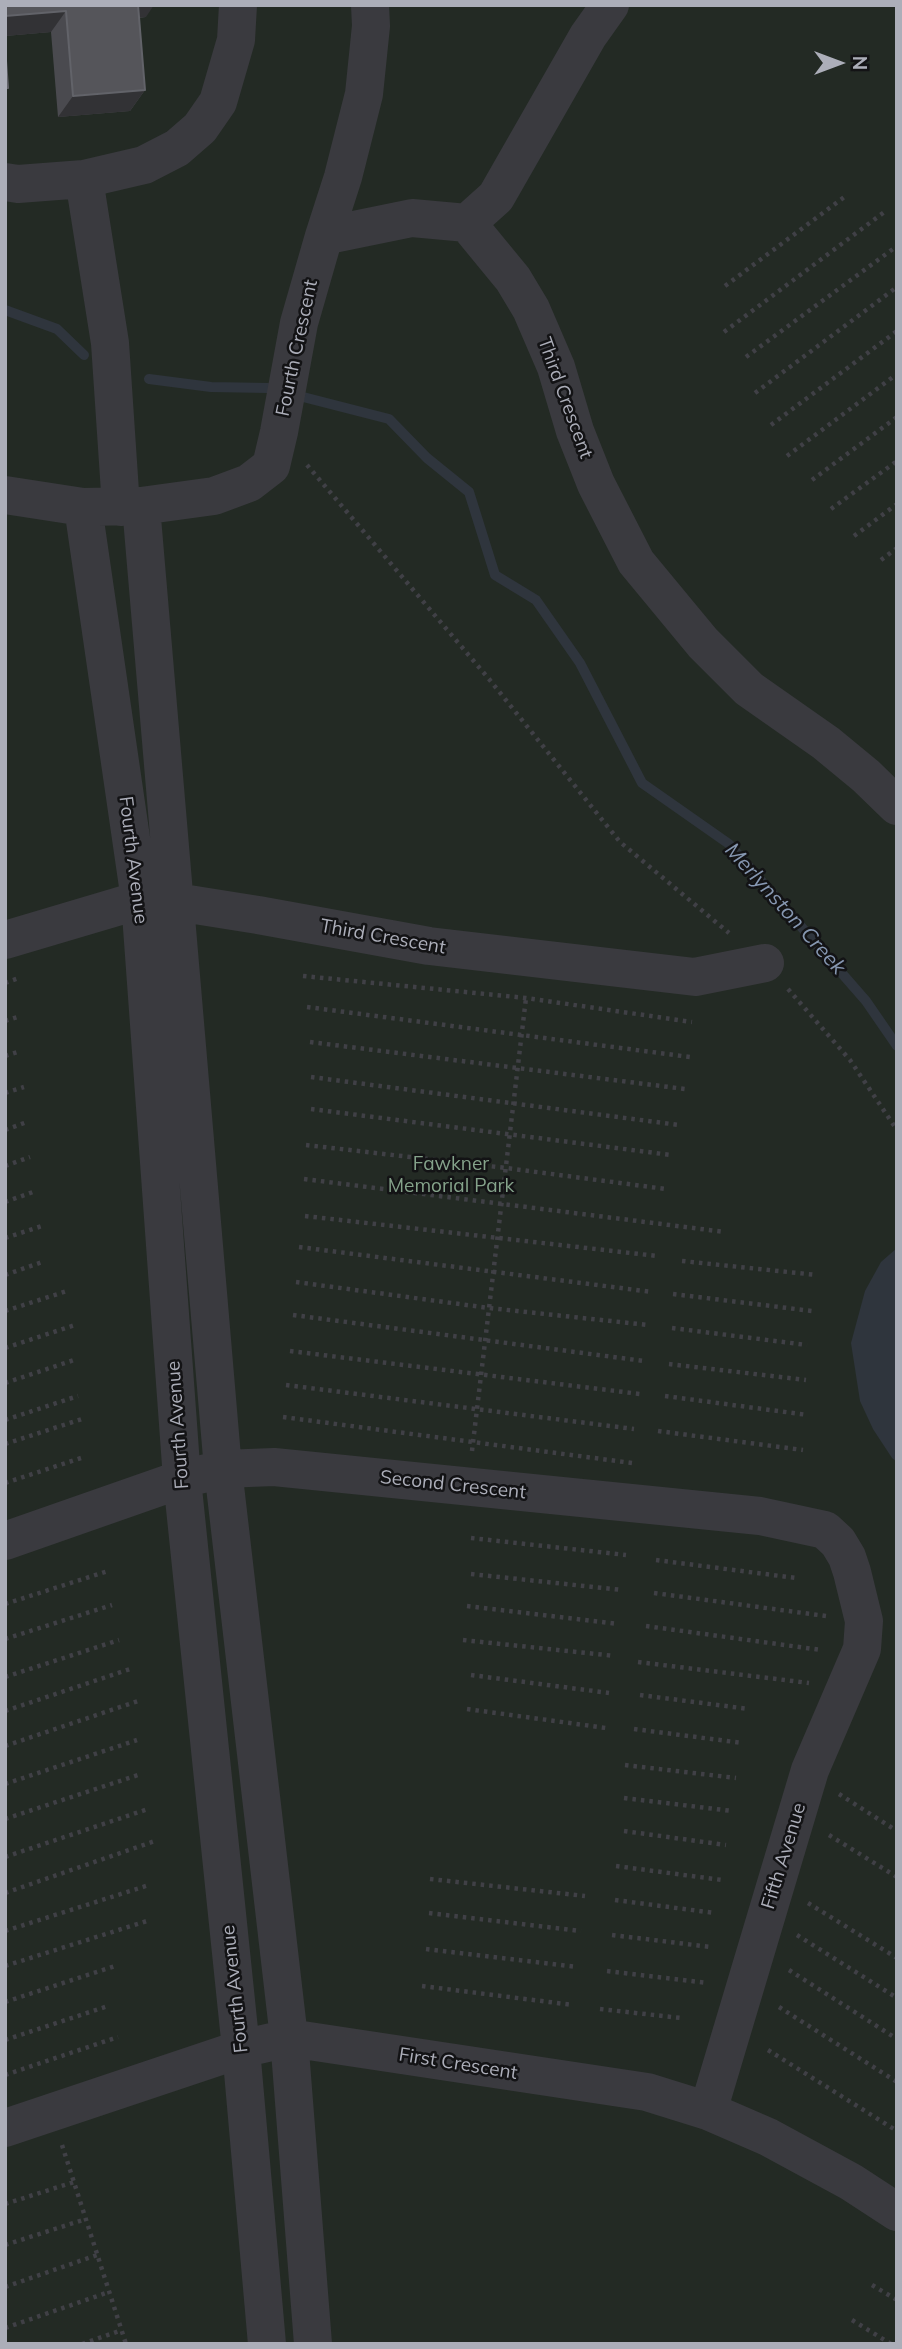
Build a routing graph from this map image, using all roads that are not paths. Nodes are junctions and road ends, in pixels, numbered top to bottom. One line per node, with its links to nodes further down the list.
1 (238, 5): 4 (lane)
2 (370, 5): 7 (lane, Fourth Crescent)
3 (610, 5): 6 (lane)
4 (84, 179): 5 (lane); 9 (lane, Fourth Avenue)
5 (5, 182)
6 (467, 223): 7 (lane); 11 (lane, Third Crescent)
7 (324, 236): 9 (lane, Fourth Crescent)
8 (5, 495): 10 (lane, Fourth Crescent)
9 (131, 506): 10 (lane, Fourth Crescent); 12 (lane, Fourth Avenue)
10 (83, 507): 12 (lane, Fourth Avenue)
11 (897, 806)
12 (158, 901): 13 (lane, Third Crescent); 14 (lane, Third Crescent); 15 (lane, Fourth Avenue); 16 (lane, Fourth Avenue)
13 (5, 940)
14 (765, 963)
15 (223, 1469): 16 (lane, Second Crescent); 18 (lane, Second Crescent); 19 (lane, Fourth Avenue)
16 (182, 1479): 17 (lane, Second Crescent); 20 (lane, Fourth Avenue)
17 (5, 1541)
18 (843, 1611): 21 (lane, Fifth Avenue)
19 (289, 2038): 20 (lane, First Crescent); 21 (lane, First Crescent); 25 (lane, Fourth Avenue)
20 (241, 2049): 22 (lane, First Crescent); 24 (lane, Fourth Avenue)
21 (708, 2111): 23 (lane, First Crescent)
22 (5, 2128)
23 (897, 2212)
24 (267, 2344)
25 (313, 2344)

